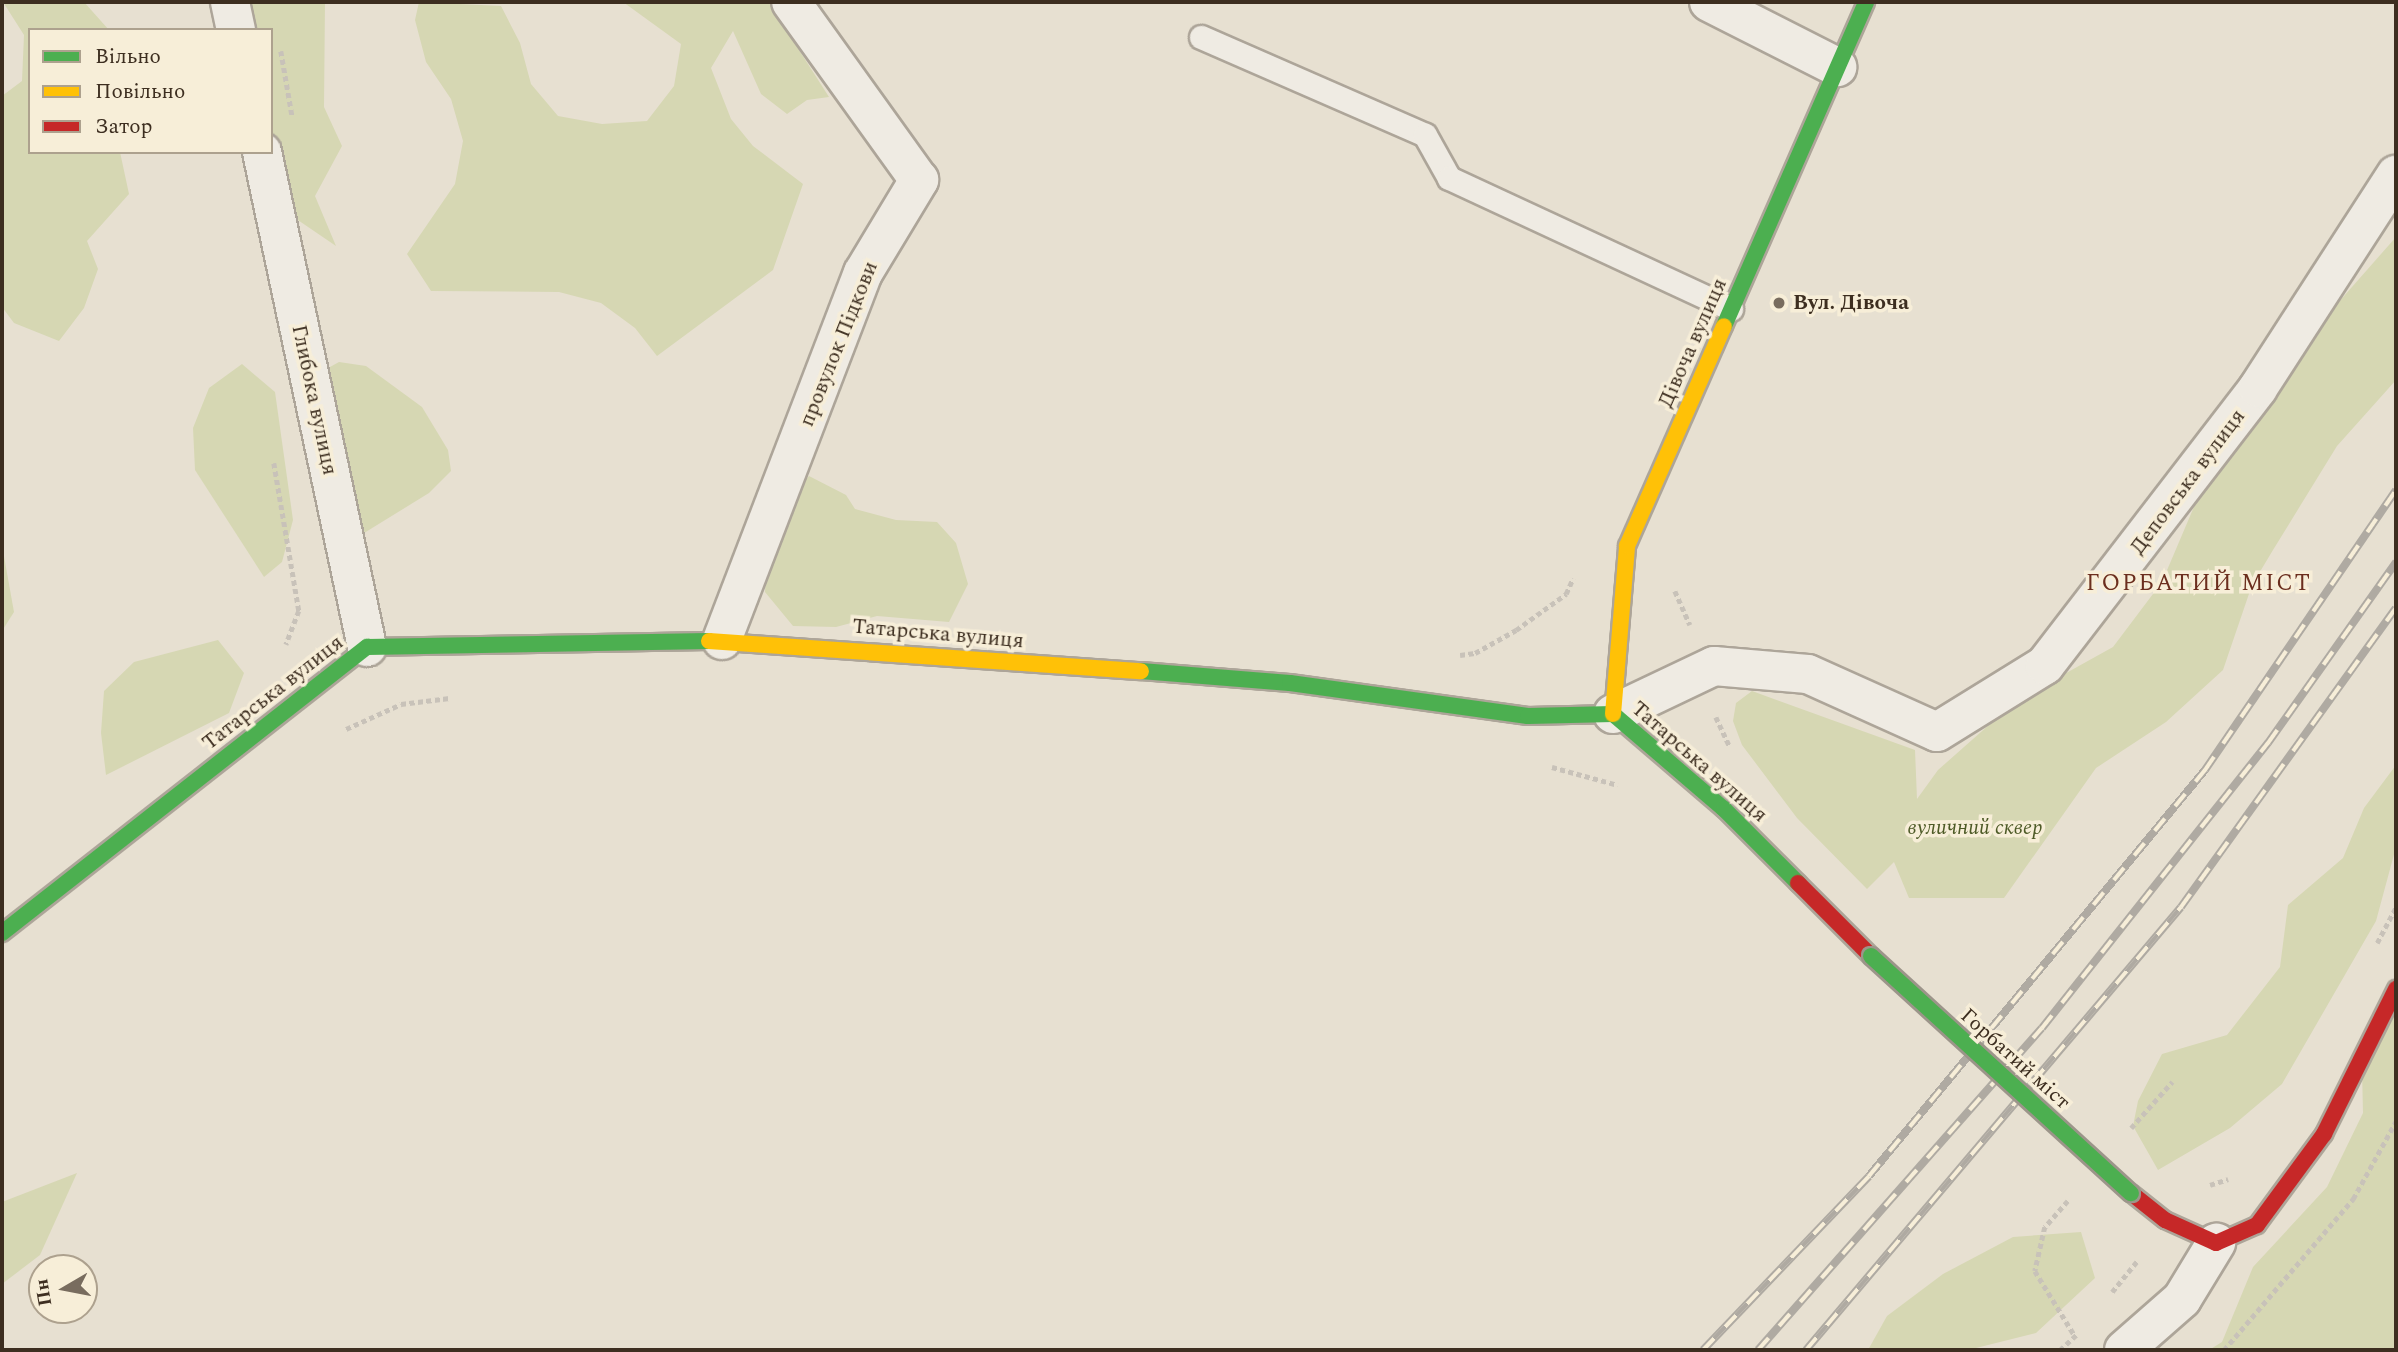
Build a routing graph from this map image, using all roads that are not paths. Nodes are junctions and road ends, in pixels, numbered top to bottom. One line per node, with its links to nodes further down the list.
1 (230, 2): 5 (street)
2 (791, 2): 11 (street, провулок Підкови)
3 (1709, 2): 7 (street)
4 (1866, 2): 7 (main road, Дівоча вулиця)
5 (236, 28)
6 (1201, 37): 10 (lane)
7 (1837, 67): 10 (main road, Дівоча вулиця)
8 (262, 154): 12 (street, Глибока вулиця)
9 (2396, 176): 13 (street, Деповська вулиця)
10 (1731, 309): 13 (main road, Дівоча вулиця)
11 (722, 640): 12 (main road, Татарська вулиця); 13 (main road, Татарська вулиця)
12 (367, 647): 14 (main road, Татарська вулиця)
13 (1613, 714): 15 (main road, Татарська вулиця)
14 (2, 933)
15 (1871, 956): 17 (main road, Горбатий міст, bridge)
16 (2396, 989): 17 (main road)
17 (2216, 1242): 18 (street)
18 (2123, 1350)

